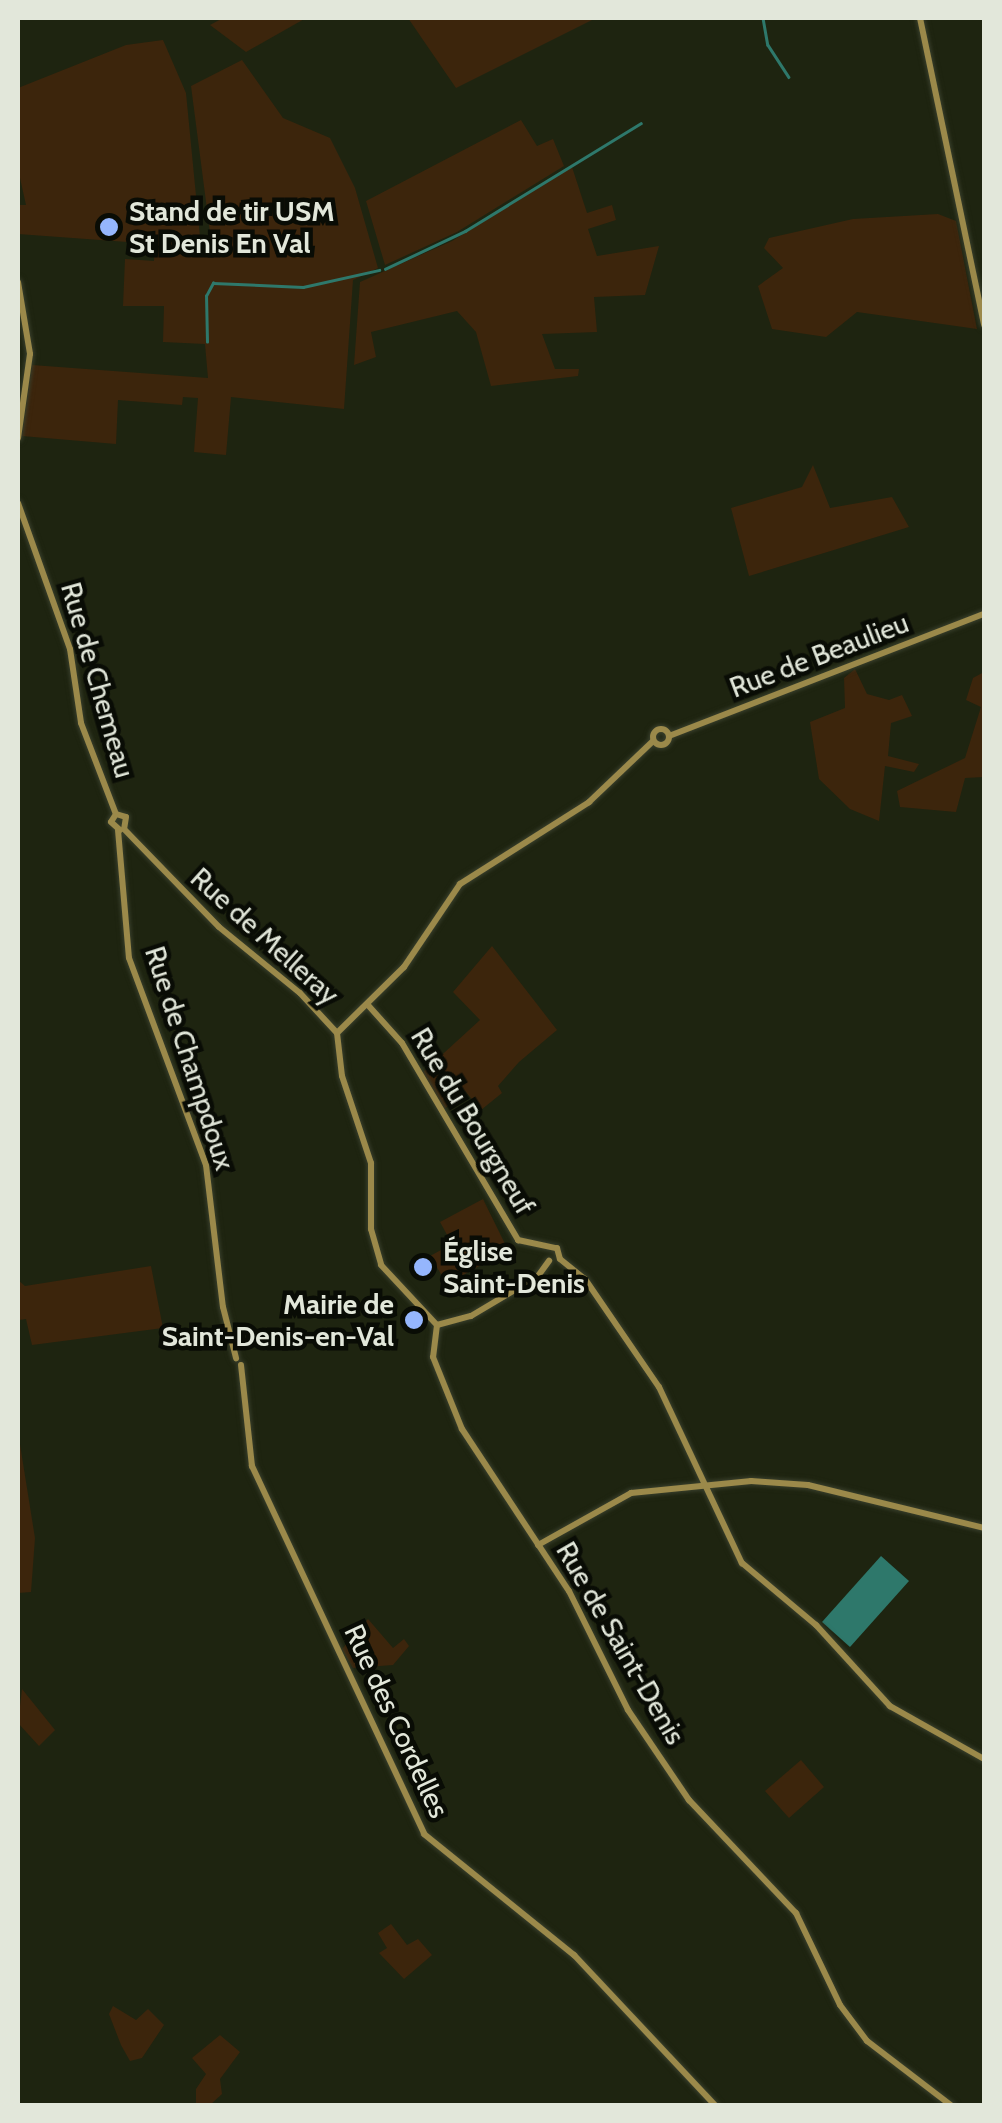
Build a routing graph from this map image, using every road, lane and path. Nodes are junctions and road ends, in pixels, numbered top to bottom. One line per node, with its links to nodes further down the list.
1 (920, 18): 3 (street)
2 (18, 282): 4 (street)
3 (984, 324)
4 (18, 438)
5 (18, 503): 7 (street, Rue de Chemeau)
6 (984, 614): 9 (street, Rue de Beaulieu)
7 (116, 814): 8 (street, Rue de Champdoux); 8 (street)
8 (121, 830): 10 (street, Rue de Melleray); 15 (street, Rue de Champdoux)
9 (367, 1004): 10 (street); 11 (street, Rue du Bourgneuf)
10 (337, 1034): 14 (street, Rue de Melleray)
11 (548, 1252): 12 (street, Rue du Bourgneuf); 13 (street)
12 (560, 1259): 13 (street); 16 (street)
13 (550, 1261): 14 (street)
14 (437, 1325): 18 (street, Rue de Saint-Denis)
15 (239, 1362): 20 (street, Rue des Cordelles)
16 (702, 1485): 17 (street); 18 (street); 19 (street)
17 (984, 1528)
18 (538, 1546): 21 (street, Rue de Saint-Denis)
19 (984, 1759)
20 (716, 2106)
21 (952, 2106)

